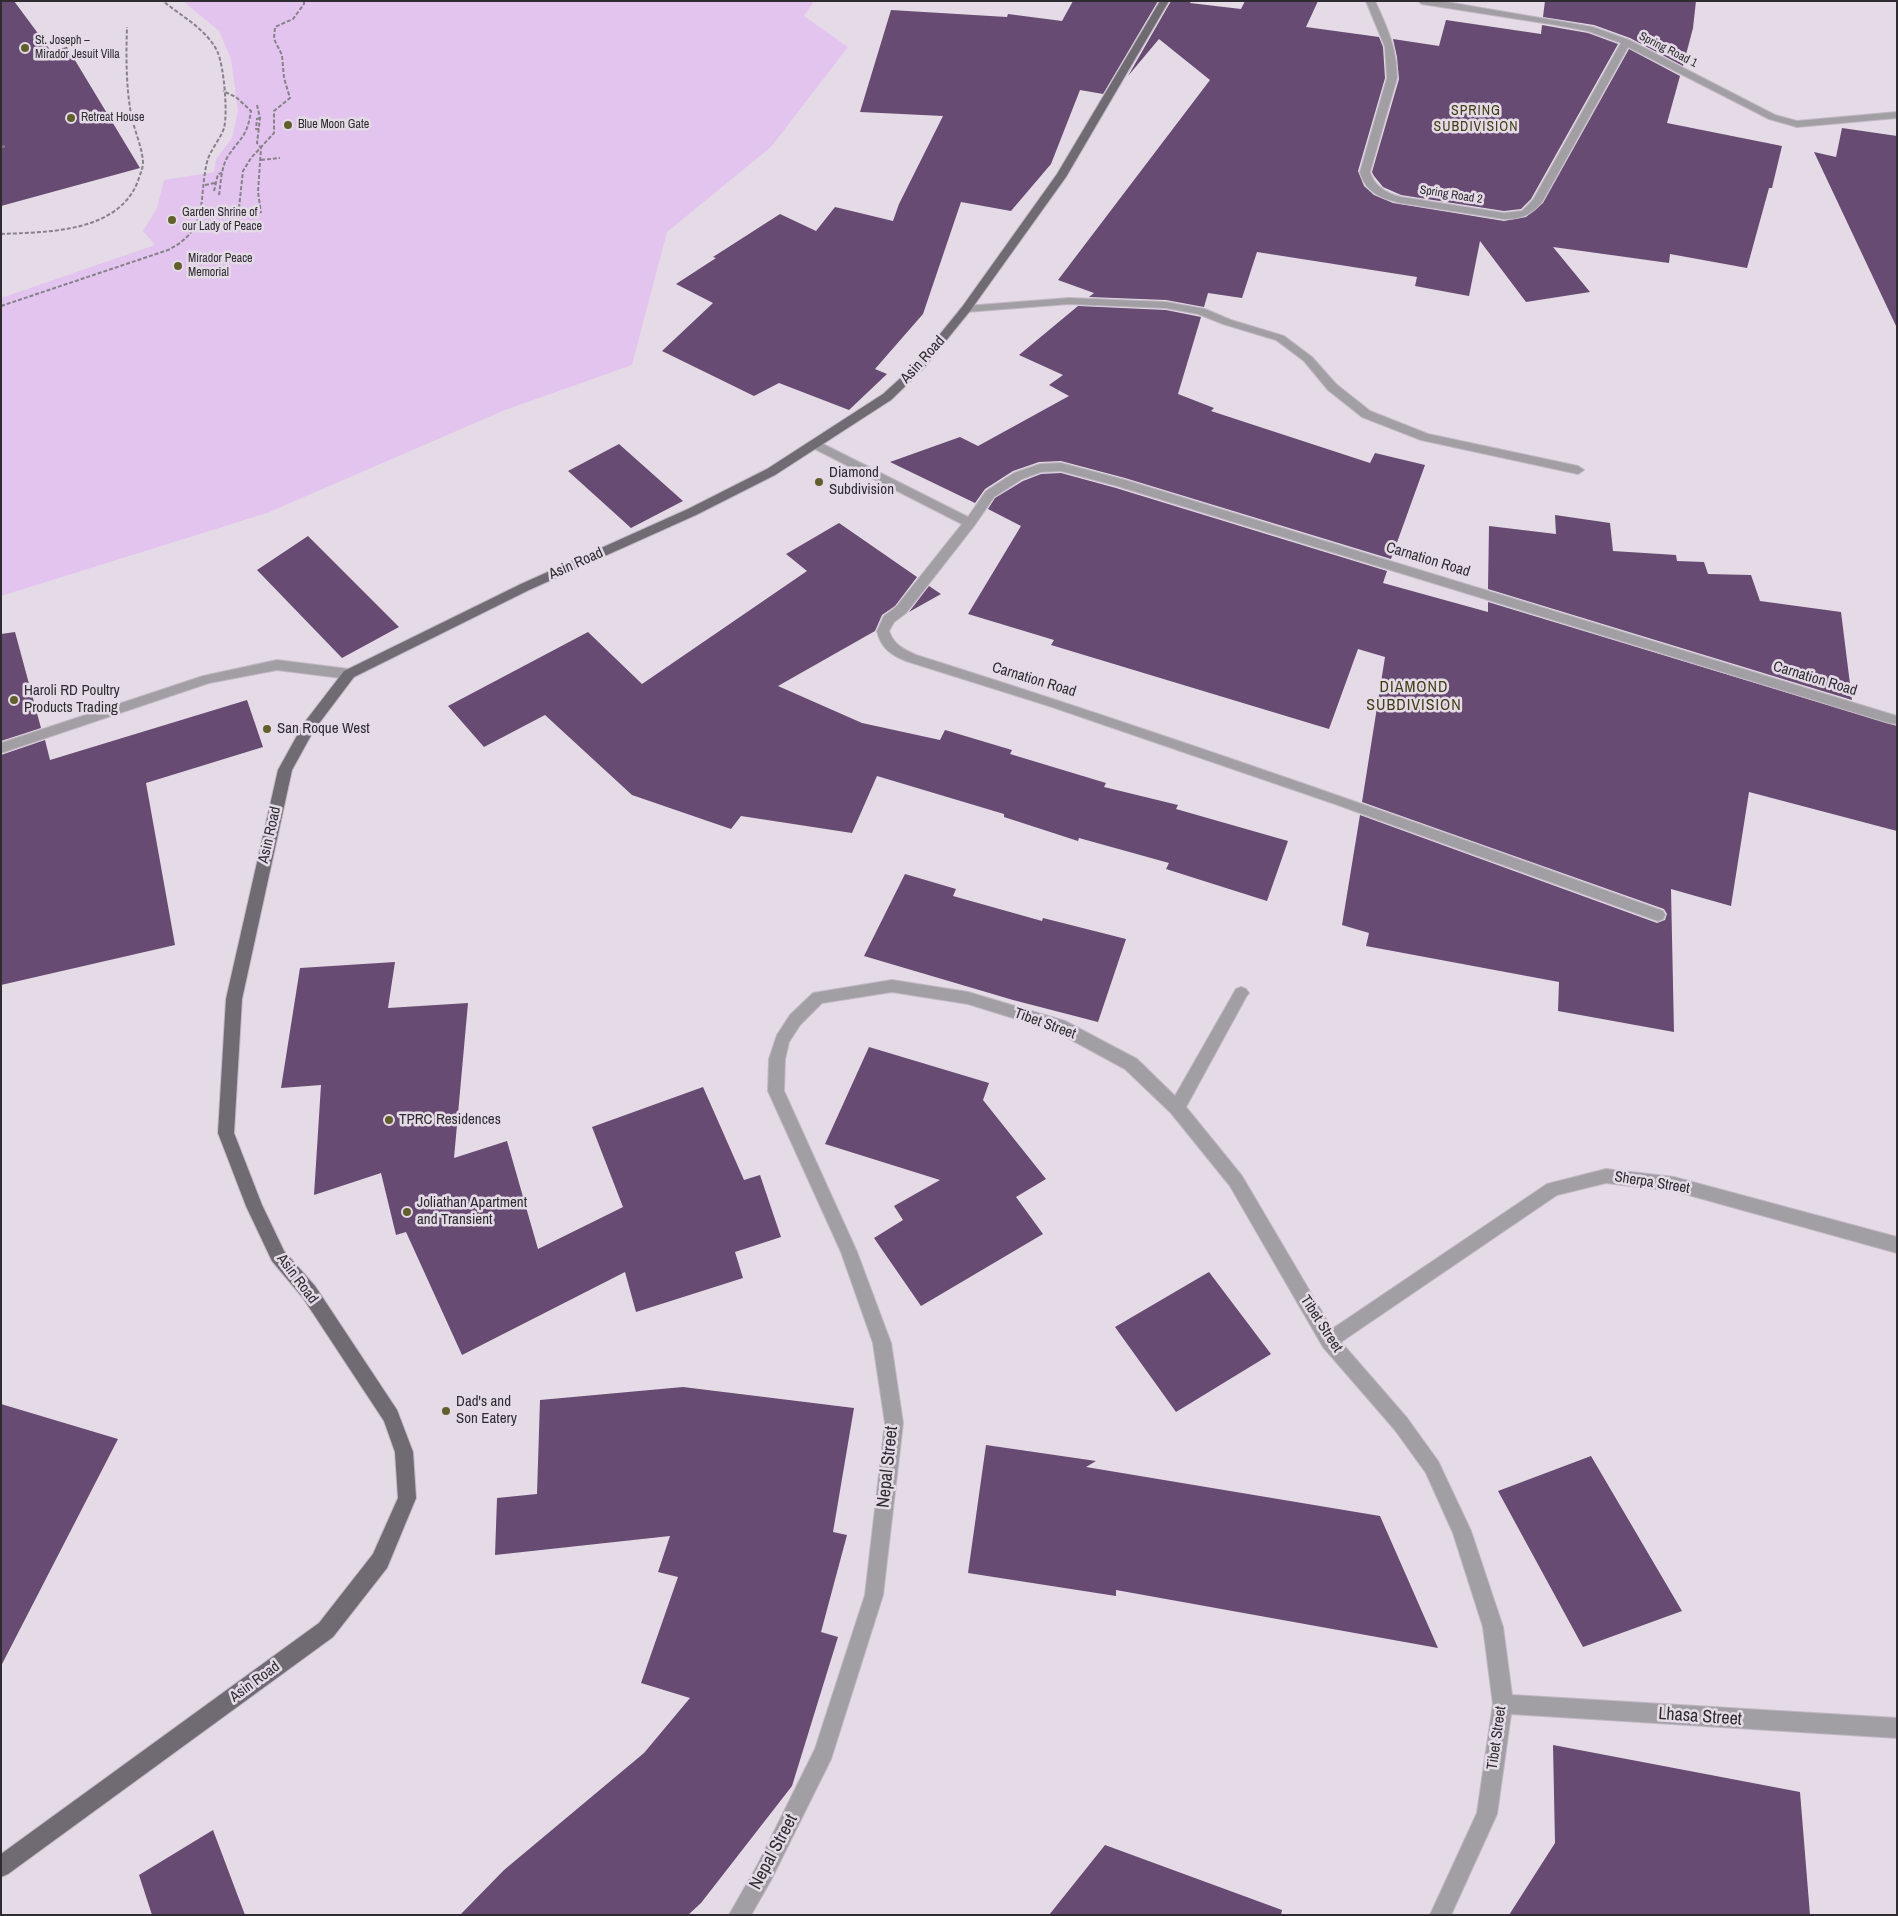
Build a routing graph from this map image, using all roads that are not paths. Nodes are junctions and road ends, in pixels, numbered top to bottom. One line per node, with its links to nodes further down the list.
1 (1165, 1): 6 (main road, Asin Road)
2 (1370, 1): 4 (street, Spring Road 2)
3 (1422, 1): 4 (street, Spring Road 1)
4 (1626, 42): 5 (street, Spring Road 1)
5 (1897, 115)
6 (966, 309): 7 (main road, Asin Road); 8 (street)
7 (815, 444): 9 (street); 10 (main road, Asin Road)
8 (1578, 470)
9 (970, 523): 11 (street, Carnation Road); 13 (street, Carnation Road)
10 (349, 674): 12 (street); 21 (main road, Asin Road)
11 (1894, 720)
12 (1, 748)
13 (1658, 915)
14 (1241, 993): 16 (street)
15 (818, 997): 16 (street, Tibet Street); 22 (street, Nepal Street)
16 (1176, 1108): 18 (street, Tibet Street)
17 (1897, 1245): 18 (street, Sherpa Street)
18 (1329, 1341): 19 (street, Tibet Street)
19 (1504, 1704): 20 (street, Lhasa Street); 23 (street, Tibet Street)
20 (1897, 1728)
21 (1, 1867)
22 (739, 1915)
23 (1440, 1915)

